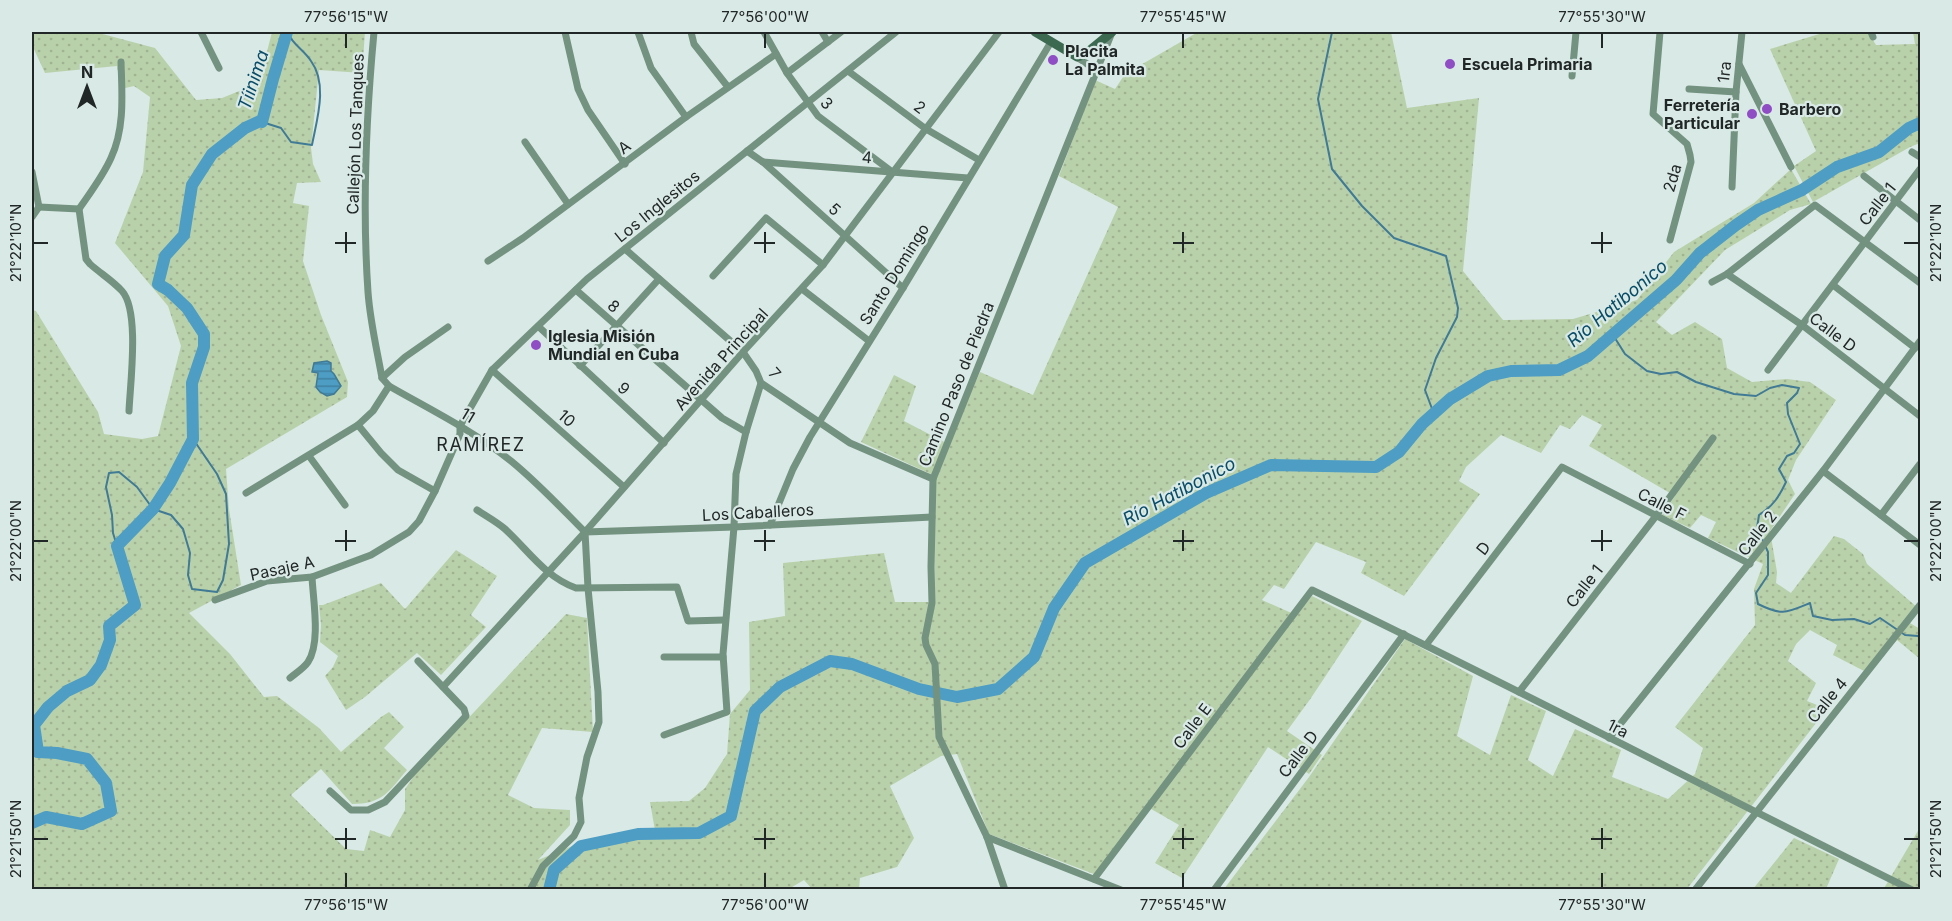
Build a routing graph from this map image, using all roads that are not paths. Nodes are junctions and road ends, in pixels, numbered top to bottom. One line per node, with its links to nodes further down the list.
1 (201, 32): 22 (street)
2 (374, 32): 79 (street, Callejón Los Tanques)
3 (565, 32): 39 (street)
4 (638, 32): 31 (street)
5 (691, 32): 27 (street)
6 (764, 32): 18 (street, 3)
7 (822, 32): 16 (street)
8 (841, 32): 16 (street)
9 (896, 32): 24 (street, Los Inglesitos)
10 (999, 32): 32 (street, Avenida Principal)
11 (1035, 32): 17 (main road)
12 (1112, 32): 19 (main road); 23 (street, Camino Paso de Piedra)
13 (1576, 32): 26 (street)
14 (1660, 32): 54 (street, 2da)
15 (1742, 32): 21 (street, 1ra)
16 (828, 42): 25 (street)
17 (1051, 42): 19 (main road); 37 (street, Santo Domingo)
18 (776, 54): 25 (street, 3); 27 (street, A)
19 (1077, 57): 23 (street)
20 (121, 62): 50 (street)
21 (1739, 64): 29 (street, 1ra); 40 (street)
22 (219, 68)
23 (1096, 70): 95 (street, Camino Paso de Piedra)
24 (848, 71): 30 (street, Los Inglesitos); 32 (street, 2)
25 (787, 73): 30 (street, 3)
26 (1572, 76)
27 (728, 87): 31 (street, A)
28 (1689, 89): 29 (street)
29 (1736, 92): 46 (street, 1ra)
30 (808, 103): 34 (street, Los Inglesitos); 43 (street, 3)
31 (686, 117): 39 (street, A)
32 (926, 129): 37 (street, 2); 43 (street, Avenida Principal)
33 (525, 142): 48 (street)
34 (747, 151): 38 (street, 5); 56 (street, Los Inglesitos)
35 (1912, 152): 36 (street)
36 (1920, 157)
37 (980, 160): 45 (street, Santo Domingo)
38 (763, 162): 43 (street, 4); 53 (street, 5)
39 (624, 164): 48 (street, A)
40 (1791, 166)
41 (1920, 169): 47 (street, Calle 1)
42 (32, 172): 49 (street)
43 (893, 172): 45 (street, 4); 53 (street, Avenida Principal)
44 (1864, 177): 47 (street)
45 (968, 178): 65 (street, Santo Domingo)
46 (1732, 188)
47 (1896, 201): 52 (street); 55 (street, Calle 1)
48 (568, 204): 57 (street, A)
49 (39, 207): 50 (street); 51 (street)
50 (79, 209): 83 (street)
51 (32, 217)
52 (1920, 220)
53 (845, 237): 58 (street, Avenida Principal); 65 (street, 5)
54 (1670, 240)
55 (1865, 242): 59 (street); 63 (street); 64 (street, Calle 1)
56 (625, 249): 61 (street, 7); 67 (street, Los Inglesitos)
57 (488, 261)
58 (823, 265): 60 (street); 66 (street, Avenida Principal)
59 (1727, 274): 62 (street); 68 (street, Calle D)
60 (713, 276)
61 (659, 279): 69 (street); 75 (street, 7)
62 (1712, 282)
63 (1920, 283)
64 (1833, 285): 68 (street, Calle 1); 74 (street)
65 (903, 288): 72 (street, Santo Domingo)
66 (802, 289): 72 (street); 75 (street, Avenida Principal)
67 (576, 290): 69 (street, 8); 71 (street, Los Inglesitos)
68 (1802, 325): 78 (street, Calle 1); 81 (street, Calle D)
69 (617, 326): 76 (street); 82 (street, 8)
70 (448, 327): 79 (street)
71 (539, 327): 76 (street, 9); 77 (street, Los Inglesitos)
72 (869, 341): 85 (street, Santo Domingo)
73 (1920, 341): 74 (street, Calle 2)
74 (1916, 348): 81 (street, Calle 2)
75 (743, 352): 80 (street, 7); 82 (street, Avenida Principal)
76 (580, 366): 90 (street, 9)
77 (492, 370): 87 (street, Los Inglesitos); 96 (street, 10)
78 (1768, 370)
79 (385, 382): 86 (street); 87 (street, 11)
80 (761, 383): 85 (street, 7); 88 (street)
81 (1885, 388): 84 (street, Calle D); 94 (street, Calle 2)
82 (702, 400): 88 (street, 8); 90 (street, Avenida Principal)
83 (129, 411)
84 (1920, 416)
85 (819, 423): 95 (street, 7); 104 (street, Santo Domingo)
86 (358, 425): 91 (street); 97 (street)
87 (460, 426): 97 (street, Pasaje A); 106 (street, 11)
88 (746, 432): 105 (street)
89 (1713, 438): 102 (street, Calle 1)
90 (664, 443): 96 (street, Avenida Principal)
91 (309, 456): 98 (street); 99 (street)
92 (1920, 464): 101 (street)
93 (1562, 467): 102 (street, Calle F); 117 (street, D)
94 (1823, 471): 101 (street); 108 (street, Calle 2)
95 (933, 479): 103 (street, Camino Paso de Piedra)
96 (624, 487): 106 (street, Avenida Principal)
97 (435, 490): 110 (street, Pasaje A)
98 (246, 493)
99 (345, 505)
100 (477, 510): 109 (street)
101 (1881, 515): 107 (street)
102 (1656, 516): 108 (street, Calle F); 123 (street, Calle 1)
103 (932, 517): 104 (street, Los Caballeros); 128 (street, Camino Paso de Piedra)
104 (770, 525): 105 (street, Los Caballeros)
105 (734, 527): 106 (street, Los Caballeros); 115 (street)
106 (585, 532): 109 (street, Avenida Principal); 111 (street)
107 (1920, 545)
108 (1750, 564): 125 (street, Calle 2)
109 (547, 572): 111 (street); 122 (street, Avenida Principal)
110 (312, 577): 113 (street, Pasaje A); 121 (street)
111 (588, 588): 115 (street); 130 (street)
112 (1312, 590): 116 (street, 1ra); 129 (street, Calle E)
113 (215, 600)
114 (1920, 605): 127 (street, Calle 4)
115 (725, 620): 119 (street)
116 (1404, 634): 117 (street, 1ra); 133 (street, Calle D)
117 (1426, 645): 123 (street, 1ra)
118 (664, 657): 119 (street)
119 (723, 657): 124 (street)
120 (418, 661): 122 (street)
121 (290, 678)
122 (443, 687): 126 (street)
123 (1519, 692): 125 (street, 1ra)
124 (664, 735)
125 (1609, 738): 127 (street, 1ra)
126 (330, 791)
127 (1755, 813): 134 (street, Calle 4); 135 (street, 1ra)
128 (987, 837): 129 (street); 131 (street, Camino Paso de Piedra)
129 (1094, 879): 132 (street)
130 (530, 890)
131 (1005, 890)
132 (1120, 890)
133 (1214, 890)
134 (1695, 890)
135 (1911, 890)

